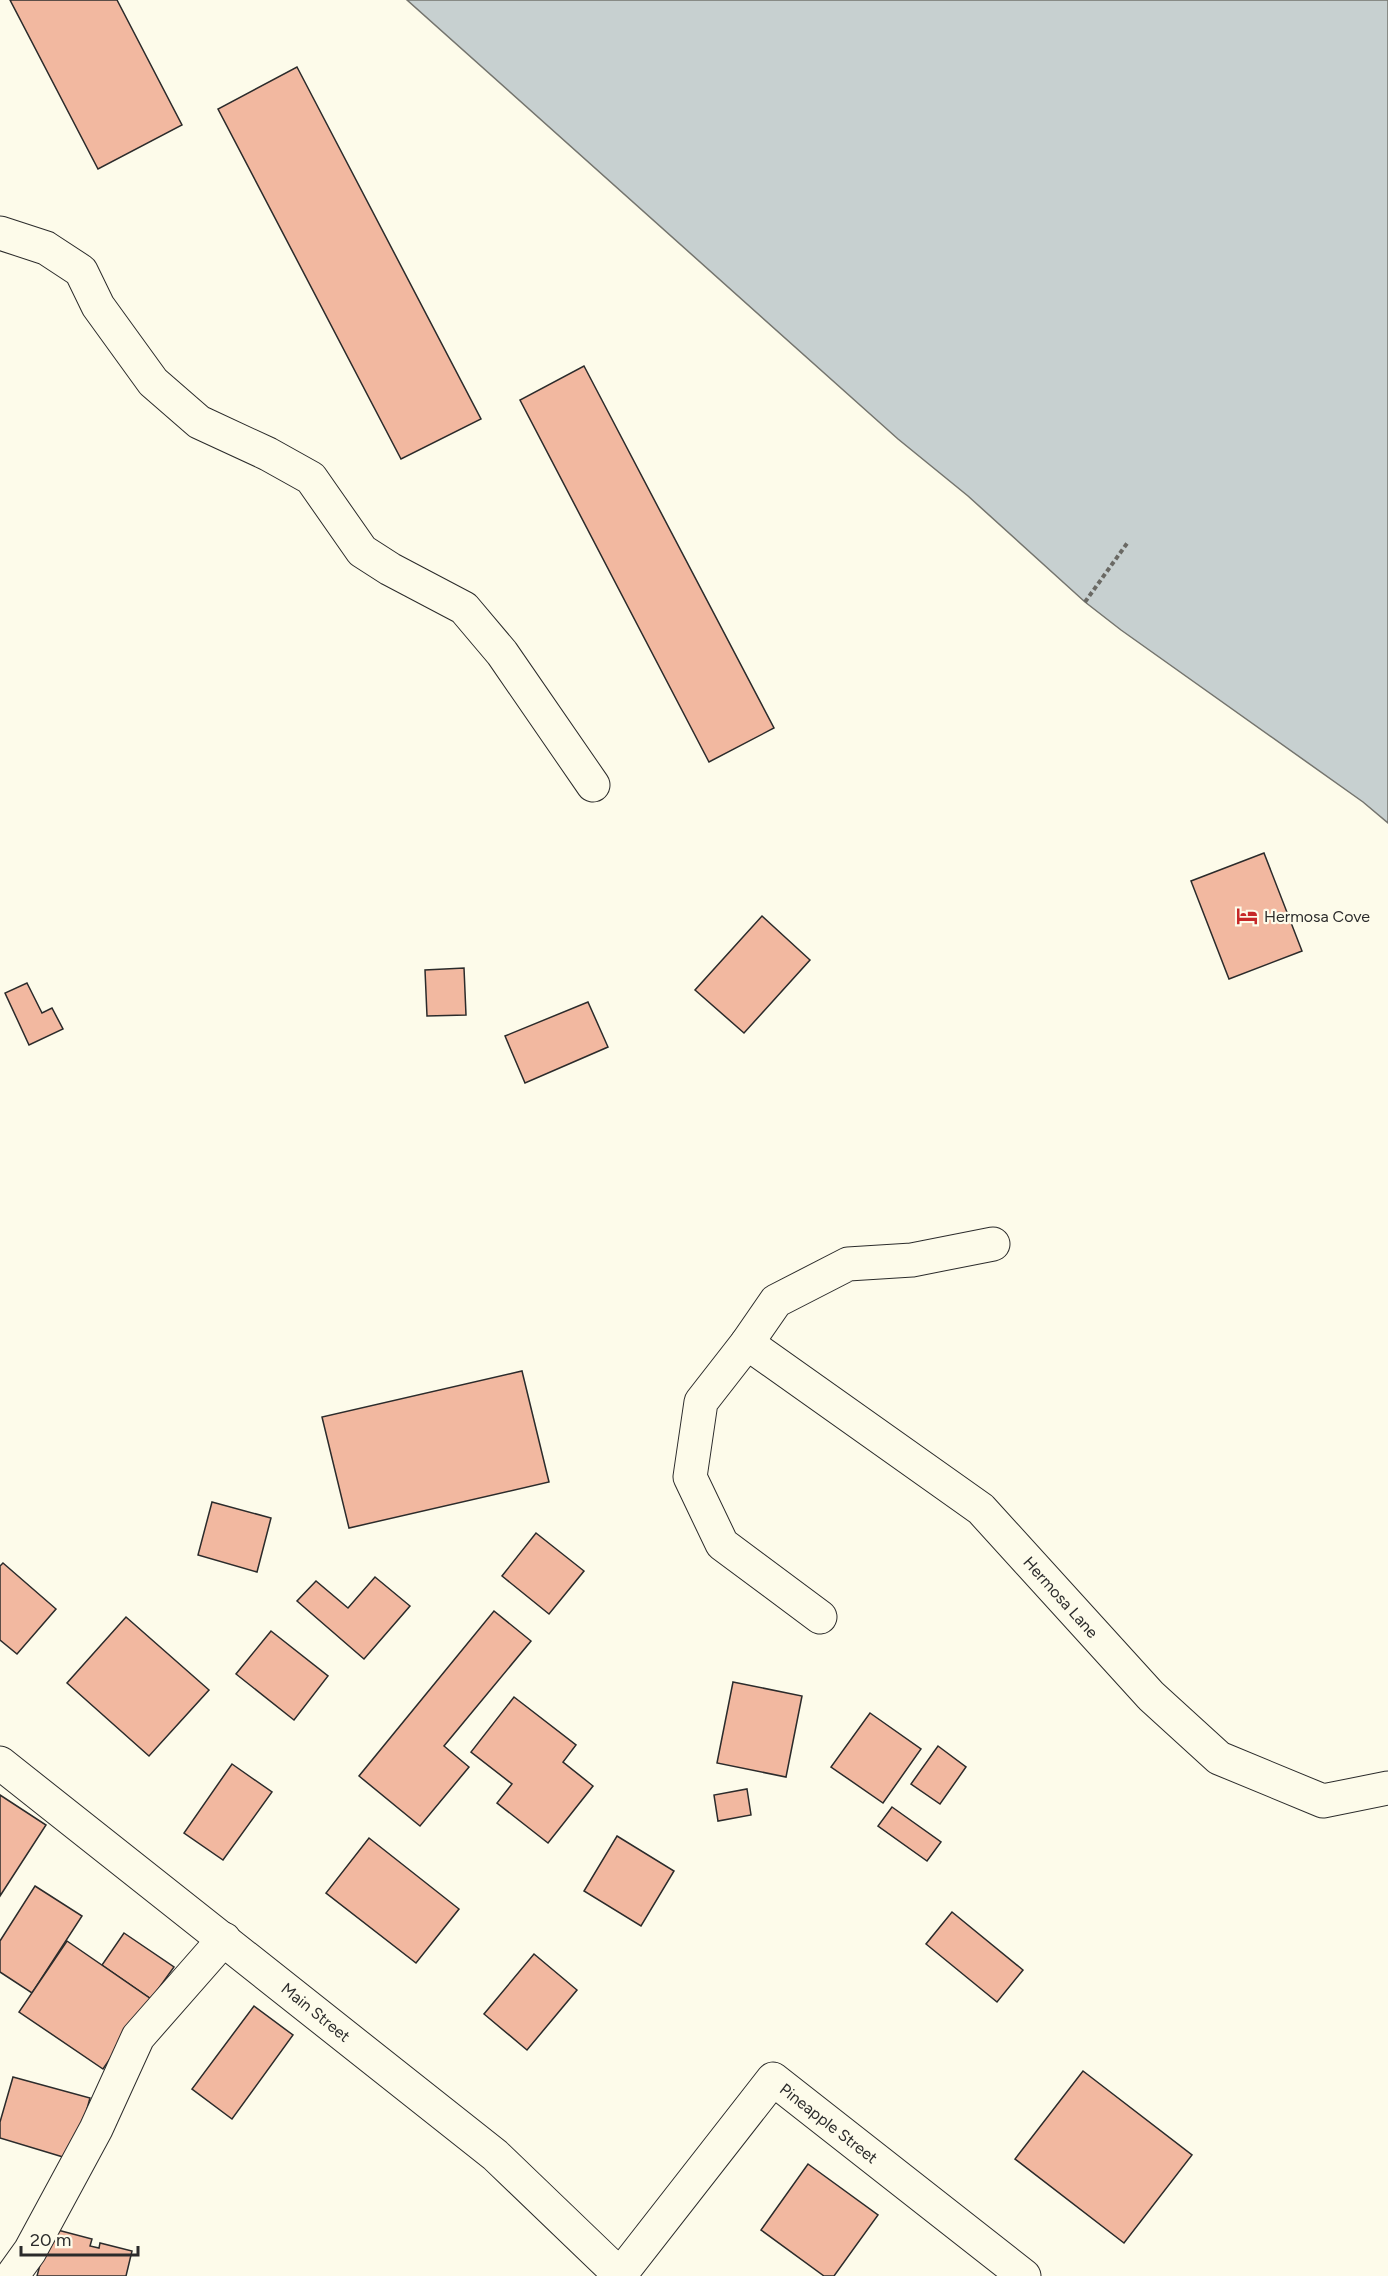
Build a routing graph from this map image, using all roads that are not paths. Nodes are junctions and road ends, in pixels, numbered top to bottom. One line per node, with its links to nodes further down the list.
1 (0, 233): 2 (street)
2 (593, 785)
3 (993, 1244): 4 (street)
4 (747, 1343): 5 (street); 7 (street, Hermosa Lane)
5 (820, 1617)
6 (0, 1762): 8 (street, Main Street)
7 (1388, 1788)
8 (224, 1939): 9 (street, Main Street); 10 (street)
9 (620, 2275): 11 (street, Pineapple Street)
10 (12, 2276)
11 (1023, 2276)

